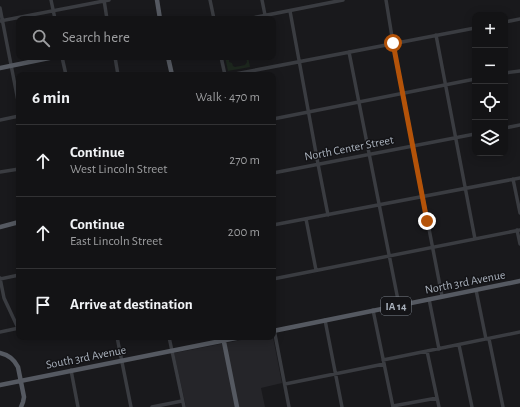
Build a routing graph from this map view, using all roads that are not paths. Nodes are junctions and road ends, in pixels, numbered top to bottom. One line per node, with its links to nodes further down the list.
1 (51, 0): 10 (street)
2 (104, 0): 3 (street); 10 (street); 15 (street)
3 (109, 0)
4 (157, 0): 16 (main road)
5 (210, 0): 17 (street)
6 (262, 0): 12 (street)
7 (344, 0): 11 (street)
8 (386, 0): 25 (street)
9 (0, 8): 21 (street)
10 (53, 11): 13 (street); 14 (street)
11 (290, 11): 12 (street); 32 (street)
12 (265, 15): 18 (street)
13 (27, 16)
14 (54, 16)
15 (107, 16)
16 (160, 16)
17 (213, 16)
18 (261, 16)
19 (16, 18): 21 (street)
20 (520, 19): 22 (street)
21 (1, 21): 33 (street)
22 (508, 21)
23 (472, 29): 24 (street)
24 (436, 35): 25 (street); 43 (street)
25 (393, 43): 26 (street); 45 (street)
26 (349, 52): 32 (street); 46 (street)
27 (40, 60): 33 (main road)
28 (63, 60): 36 (street)
29 (115, 60): 37 (street)
30 (169, 60): 38 (main road)
31 (222, 60): 39 (street)
32 (299, 62): 40 (street); 47 (street)
33 (11, 66): 34 (main road); 44 (street)
34 (0, 68)
35 (520, 70): 41 (street)
36 (65, 72)
37 (117, 72)
38 (171, 72)
39 (224, 72)
40 (246, 72)
41 (508, 73)
42 (472, 80): 43 (street)
43 (445, 85): 45 (street); 54 (street)
44 (16, 91)
45 (403, 93): 46 (street); 55 (street)
46 (359, 102): 47 (street); 56 (street)
47 (308, 112): 49 (street); 57 (street)
48 (16, 117): 50 (street)
49 (276, 118)
50 (0, 120)
51 (520, 124): 52 (street)
52 (508, 127)
53 (472, 134): 54 (street, North Center Street)
54 (456, 137): 55 (street, North Center Street); 63 (street)
55 (413, 146): 56 (street, North Center Street); 64 (street)
56 (368, 154): 57 (street, North Center Street); 65 (street)
57 (318, 164): 60 (street, North Center Street); 67 (street)
58 (16, 169): 59 (street)
59 (0, 172)
60 (276, 172)
61 (520, 178): 62 (street)
62 (514, 179): 63 (street); 66 (street)
63 (466, 188): 64 (street); 73 (street)
64 (423, 196): 65 (street); 75 (street)
65 (379, 205): 67 (street); 76 (street)
66 (520, 213)
67 (328, 215): 68 (street)
68 (306, 219): 70 (street); 77 (street)
69 (16, 223): 71 (main road)
70 (276, 224)
71 (0, 226)
72 (519, 230): 73 (street); 74 (street)
73 (475, 239): 75 (street)
74 (520, 244)
75 (432, 248): 76 (street); 83 (street)
76 (389, 256): 77 (street); 85 (street)
77 (316, 270): 79 (street)
78 (16, 276): 80 (street)
79 (276, 277)
80 (0, 279): 88 (street)
81 (520, 281): 82 (main road, North 3rd Avenue / IA 14)
82 (476, 290): 83 (main road, North 3rd Avenue / IA 14); 93 (street)
83 (442, 296): 84 (main road, North 3rd Avenue / IA 14)
84 (429, 299): 85 (main road, North 3rd Avenue / IA 14); 100 (street)
85 (399, 305): 86 (main road, North 3rd Avenue / IA 14)
86 (373, 310): 87 (main road, North 3rd Avenue / IA 14); 105 (street)
87 (325, 320): 90 (main road, North 3rd Avenue / IA 14); 107 (street)
88 (16, 324)
89 (16, 328): 91 (street)
90 (276, 331)
91 (0, 332)
92 (520, 332): 93 (street)
93 (488, 339): 99 (street); 124 (street)
94 (118, 340): 104 (street)
95 (170, 340): 101 (street)
96 (219, 340): 101 (main road, South 3rd Avenue)
97 (223, 340): 118 (main road)
98 (276, 340): 109 (street)
99 (459, 345): 100 (street); 123 (street)
100 (439, 349): 102 (street)
101 (172, 351): 104 (main road, South 3rd Avenue); 112 (street)
102 (427, 351): 105 (street); 111 (street)
103 (0, 353): 108 (main road)
104 (121, 361): 106 (main road, South 3rd Avenue); 115 (street)
105 (384, 362): 107 (street); 121 (street)
106 (71, 370): 108 (main road, South 3rd Avenue); 114 (street)
107 (335, 374): 109 (street); 120 (street)
108 (21, 381): 110 (main road, South 3rd Avenue); 113 (main road)
109 (285, 384): 119 (street)
110 (0, 385)
111 (437, 398): 121 (street); 122 (street)
112 (182, 401): 116 (street); 117 (street)
113 (21, 407)
114 (78, 407)
115 (131, 407)
116 (152, 407)
117 (184, 407)
118 (237, 407)
119 (290, 407)
120 (342, 407)
121 (393, 407)
122 (439, 407)
123 (472, 407)
124 (503, 407)

